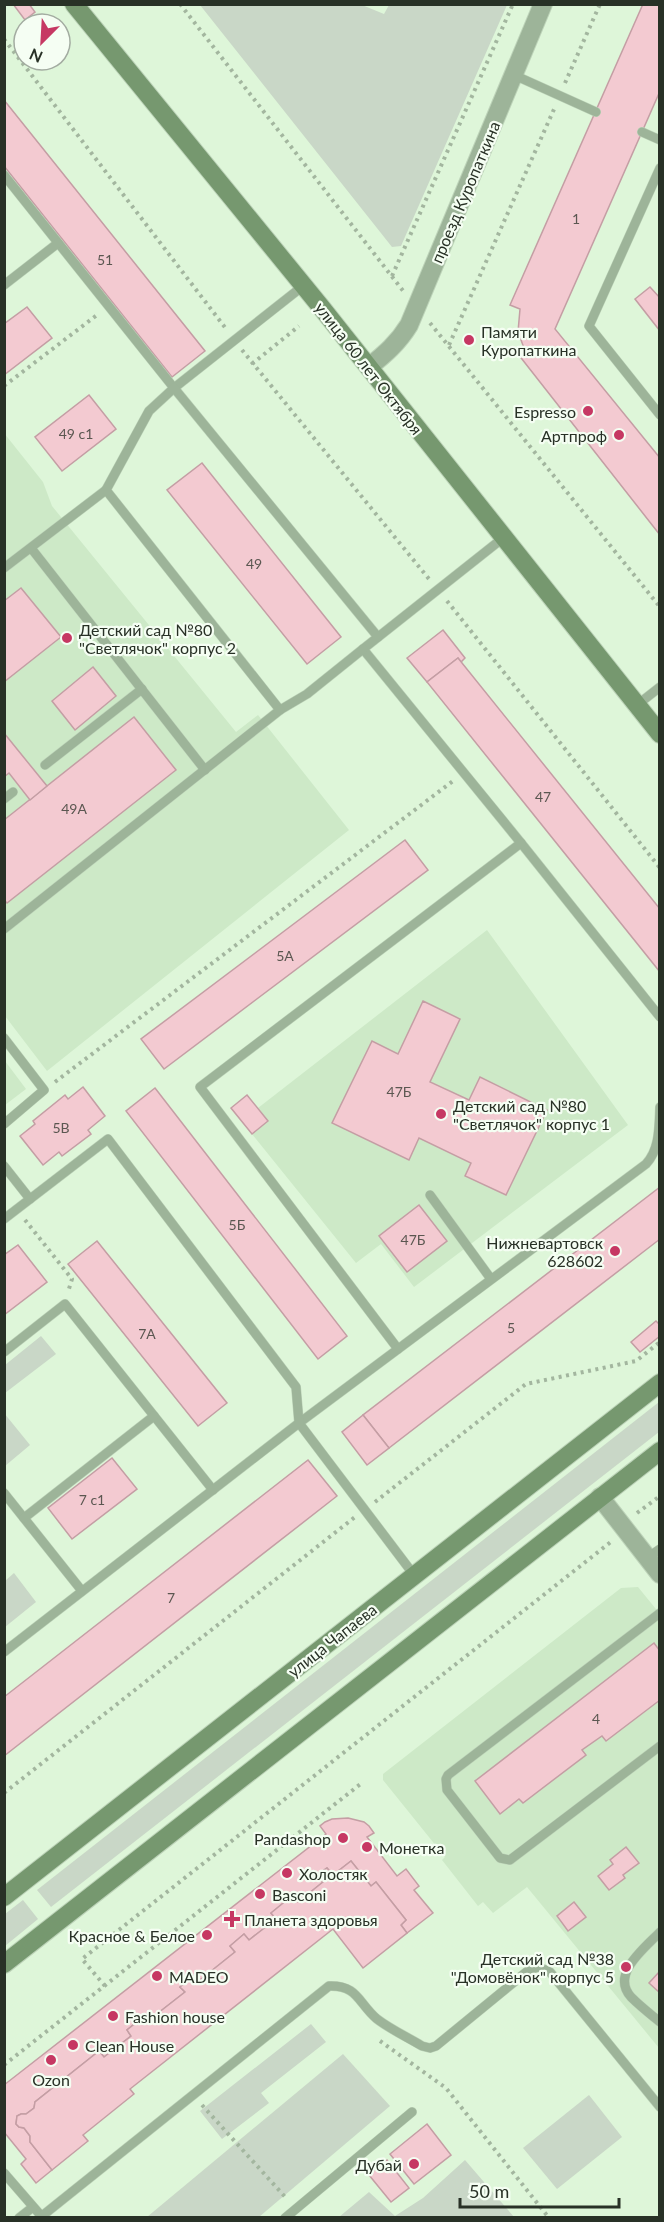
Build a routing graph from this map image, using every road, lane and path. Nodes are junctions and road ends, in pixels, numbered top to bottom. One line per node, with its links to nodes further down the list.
1 (180, 4): 15 (path)
2 (513, 4): 15 (path)
3 (543, 4): 7 (street, проезд Куропаткина)
4 (600, 4): 8 (path)
5 (76, 5): 17 (main road, улица 60 лет Октября)
6 (4, 39): 21 (path)
7 (514, 75): 8 (lane); 19 (street, проезд Куропаткина)
8 (560, 96): 9 (lane); 22 (path)
9 (596, 112)
10 (642, 132): 11 (lane)
11 (660, 140)
12 (660, 168): 27 (lane)
13 (4, 175): 14 (lane)
14 (58, 243): 16 (lane); 18 (lane)
15 (392, 276): 19 (path)
16 (4, 285)
17 (303, 286): 21 (lane); 24 (main road, улица 60 лет Октября)
18 (108, 306): 25 (path); 26 (lane)
19 (417, 308): 22 (path); 24 (street, проезд Куропаткина)
20 (299, 326): 23 (path)
21 (234, 339): 23 (path); 26 (lane)
22 (449, 345): 33 (path)
23 (252, 364): 32 (path)
24 (369, 367): 29 (main road, улица 60 лет Октября)
25 (4, 386)
26 (174, 388): 28 (lane); 34 (lane)
27 (660, 415)
28 (106, 490): 30 (lane); 39 (lane)
29 (503, 538): 32 (lane); 38 (main road, улица 60 лет Октября)
30 (31, 548): 31 (lane); 37 (lane)
31 (4, 568)
32 (438, 590): 34 (lane); 47 (path)
33 (660, 607)
34 (378, 637): 35 (lane)
35 (363, 649): 39 (lane); 43 (lane)
36 (660, 687): 38 (lane)
37 (142, 690): 41 (lane); 42 (lane)
38 (637, 705): 40 (main road, улица 60 лет Октября)
39 (280, 710): 42 (lane)
40 (660, 734)
41 (45, 765)
42 (206, 770): 48 (lane)
43 (464, 773): 46 (lane); 51 (path)
44 (13, 792): 45 (lane)
45 (4, 799)
46 (521, 843): 49 (lane); 63 (lane)
47 (660, 868)
48 (4, 929)
49 (660, 1017)
50 (4, 1038): 51 (lane)
51 (44, 1090): 53 (lane)
52 (660, 1107): 54 (lane)
53 (4, 1124)
54 (659, 1124): 60 (lane)
55 (4, 1166): 57 (lane)
56 (429, 1196): 60 (lane)
57 (30, 1199): 58 (lane); 67 (lane)
58 (17, 1209): 59 (lane); 61 (path)
59 (4, 1219)
60 (491, 1279): 63 (lane)
61 (65, 1304): 64 (lane); 66 (lane)
62 (660, 1342): 73 (path)
63 (398, 1349): 67 (lane)
64 (4, 1352)
65 (660, 1383): 78 (main road, улица Чапаева)
66 (154, 1416): 69 (lane); 74 (lane)
67 (299, 1423): 69 (lane); 73 (lane)
68 (660, 1451): 72 (main road)
69 (213, 1490): 79 (lane)
70 (4, 1493): 74 (lane)
71 (660, 1496): 75 (path)
72 (600, 1497): 75 (street); 87 (main road)
73 (365, 1510): 78 (lane); 84 (path)
74 (24, 1518): 79 (lane)
75 (624, 1528): 76 (street); 88 (path)
76 (653, 1553): 77 (street)
77 (660, 1574)
78 (414, 1575): 85 (main road, улица Чапаева)
79 (82, 1592): 81 (lane)
80 (660, 1613): 82 (lane)
81 (4, 1652)
82 (660, 1746)
83 (363, 1782): 88 (path)
84 (4, 1793)
85 (4, 1897)
86 (660, 1932): 89 (lane)
87 (4, 1964)
88 (105, 1986): 91 (path)
89 (660, 2022)
90 (380, 2041): 101 (path)
91 (4, 2065)
92 (193, 2095): 93 (lane); 97 (path); 99 (lane)
93 (660, 2107)
94 (412, 2112): 97 (lane)
95 (4, 2173): 96 (lane)
96 (33, 2207): 98 (lane); 99 (lane)
97 (296, 2209): 100 (lane)
98 (19, 2217)
99 (42, 2217)
100 (285, 2217)
101 (549, 2217)

